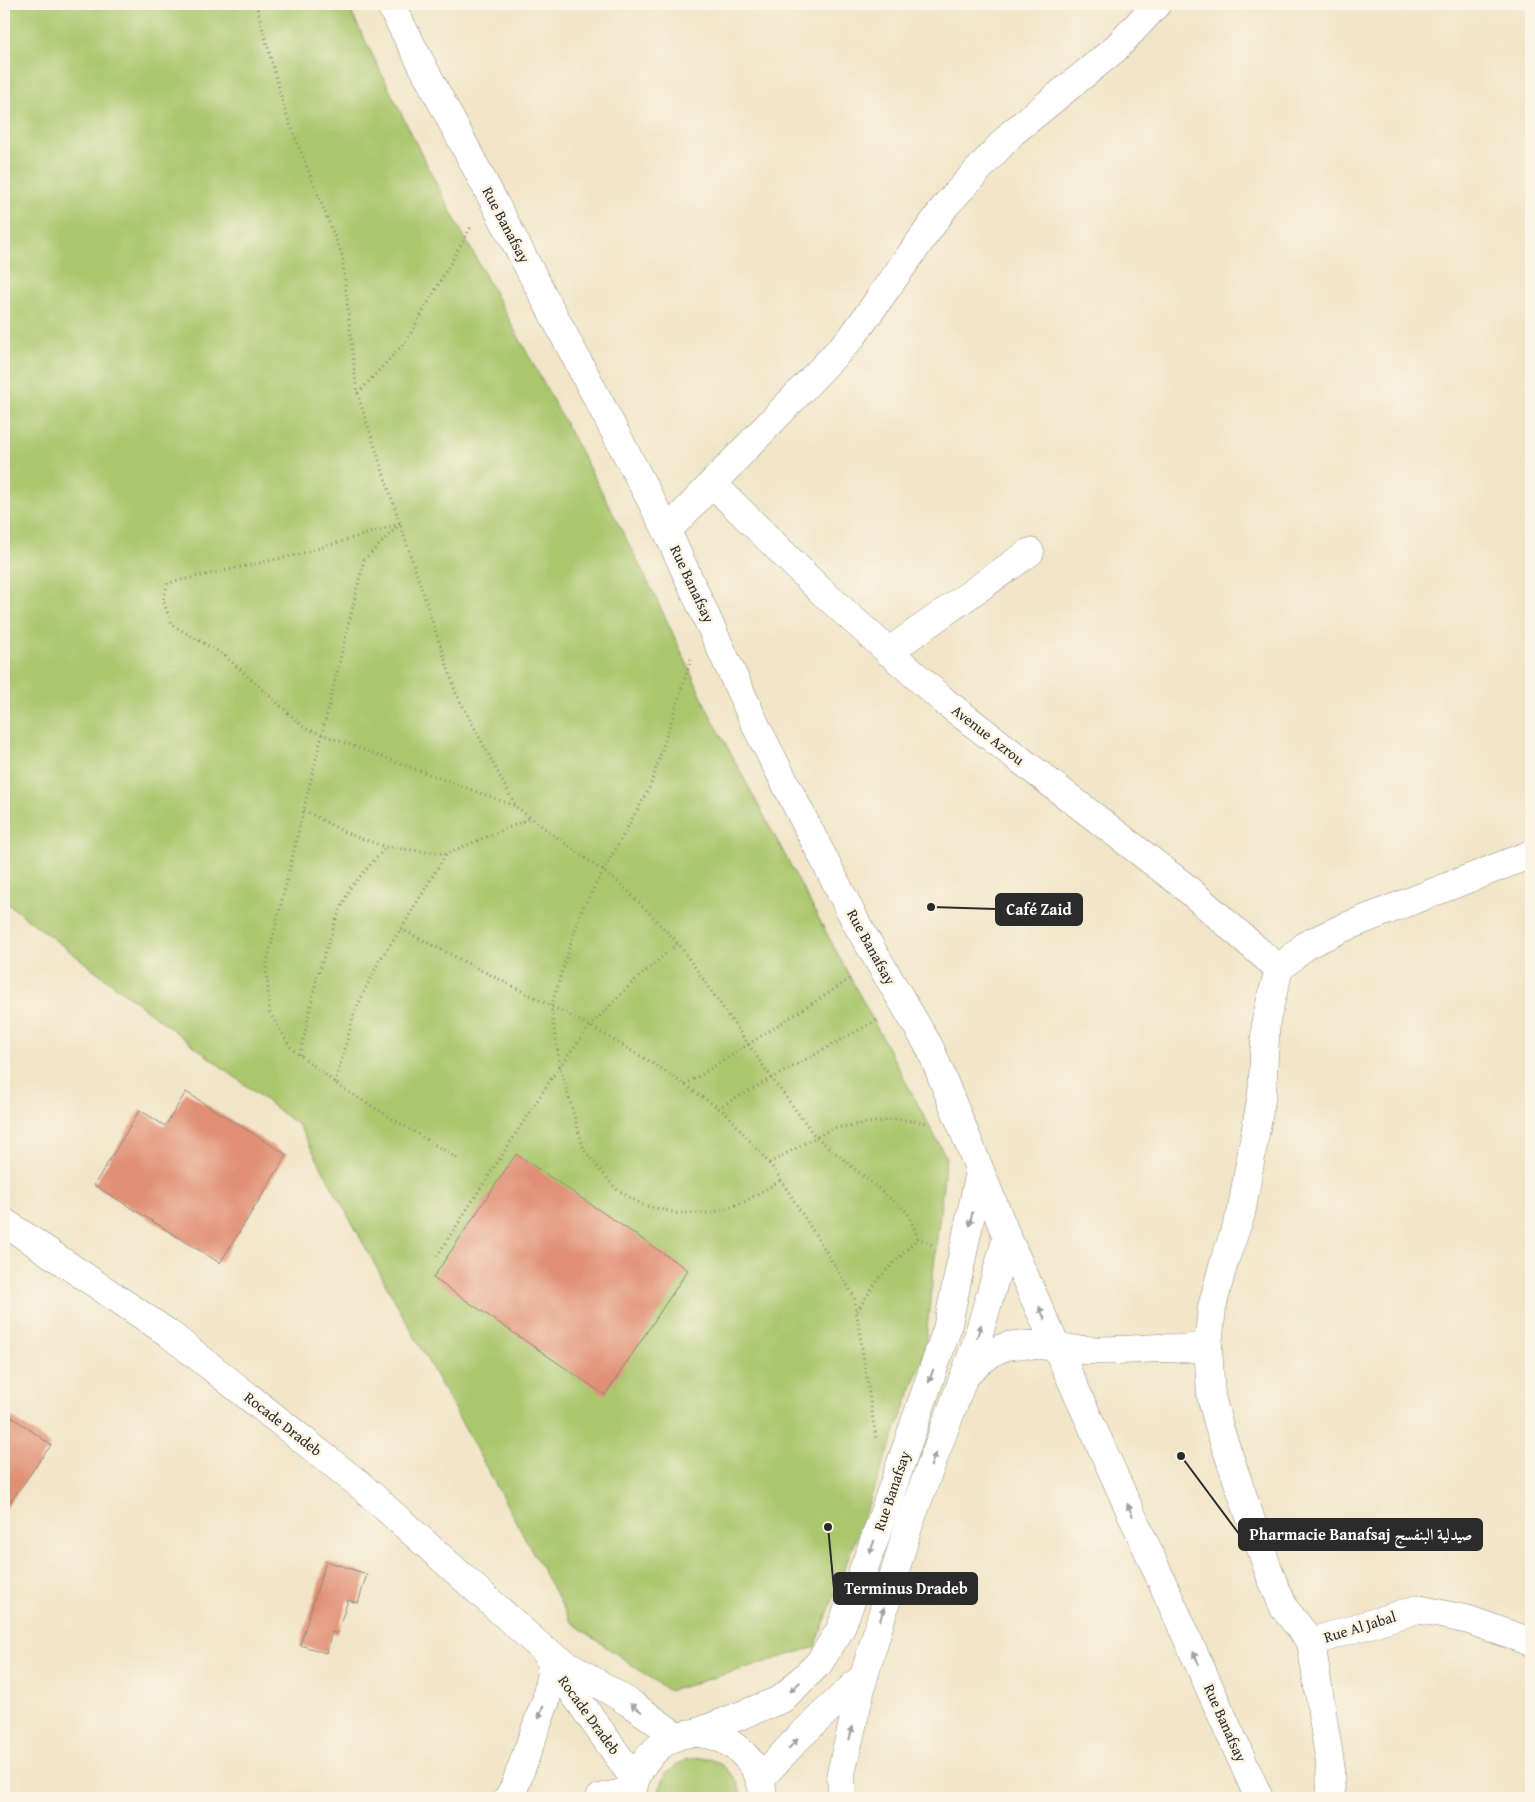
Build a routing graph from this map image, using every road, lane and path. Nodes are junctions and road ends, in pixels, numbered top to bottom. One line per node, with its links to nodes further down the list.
1 (256, 4): 5 (path)
2 (390, 4): 4 (street, Rue Banafsay)
3 (1158, 4): 6 (street)
4 (490, 195): 5 (path); 8 (street, Rue Banafsay)
5 (357, 393): 7 (path)
6 (712, 483): 8 (street); 10 (street, Avenue Azrou)
7 (400, 524): 12 (path); 12 (path); 13 (path)
8 (667, 531): 22 (street, Rue Banafsay)
9 (1030, 552): 10 (street)
10 (888, 652): 23 (street, Avenue Azrou)
11 (692, 655): 19 (path)
12 (322, 734): 13 (path); 14 (path)
13 (516, 807): 15 (path)
14 (304, 810): 16 (path); 28 (path)
15 (531, 818): 17 (path); 19 (path)
16 (386, 847): 17 (path); 28 (path)
17 (446, 854): 20 (path)
18 (1531, 854): 23 (street)
19 (604, 871): 21 (path); 25 (path)
20 (401, 929): 25 (path); 31 (path)
21 (678, 943): 26 (path); 27 (path)
22 (879, 961): 24 (street, Rue Banafsay); 27 (path)
23 (1279, 969): 46 (street)
24 (904, 1005): 30 (path); 34 (street, Rue Banafsay)
25 (551, 1006): 26 (path); 29 (path)
26 (590, 1026): 29 (path); 32 (path)
27 (748, 1043): 30 (path); 32 (path)
28 (300, 1056): 31 (path)
29 (560, 1067): 39 (path); 43 (path)
30 (771, 1077): 33 (path); 35 (path)
31 (335, 1083): 36 (path)
32 (685, 1085): 33 (path)
33 (718, 1108): 37 (path)
34 (963, 1128): 35 (path); 38 (street, Rue Banafsay)
35 (815, 1136): 37 (path); 42 (path)
36 (460, 1160)
37 (769, 1163): 39 (path)
38 (980, 1171): 41 (street, Rue Banafsay); 44 (street, Rue Banafsay, one-way to 44)
39 (781, 1180): 45 (path)
40 (4, 1222): 52 (street, Rocade Dradeb)
41 (1008, 1237): 47 (street, Rue Banafsay, one-way to 41); 48 (street, Rue Banafsay, one-way to 41)
42 (918, 1238): 44 (path); 45 (path)
43 (437, 1256)
44 (963, 1258): 54 (street, Rue Banafsay, one-way to 54)
45 (857, 1311): 49 (path)
46 (1208, 1346): 47 (street); 50 (street)
47 (1057, 1347): 48 (street); 60 (street, Rue Banafsay, one-way to 47)
48 (964, 1377): 53 (street, Rue Banafsay, one-way to 48)
49 (877, 1444)
50 (1310, 1642): 51 (street, Rue Al Jabal); 61 (street, Rue Al Jabal)
51 (1531, 1642)
52 (548, 1657): 54 (street, Rocade Dradeb, one-way to 52); 56 (street, Rocade Dradeb); 57 (street, one-way to 57)
53 (864, 1676): 55 (street, one-way to 53); 59 (street, Rue Banafsay, one-way to 53)
54 (686, 1735): 55 (street); 56 (street, Rue Banafsay)
55 (761, 1789)
56 (633, 1790): 58 (street)
57 (508, 1798)
58 (600, 1798)
59 (842, 1798)
60 (1259, 1798)
61 (1331, 1798)

